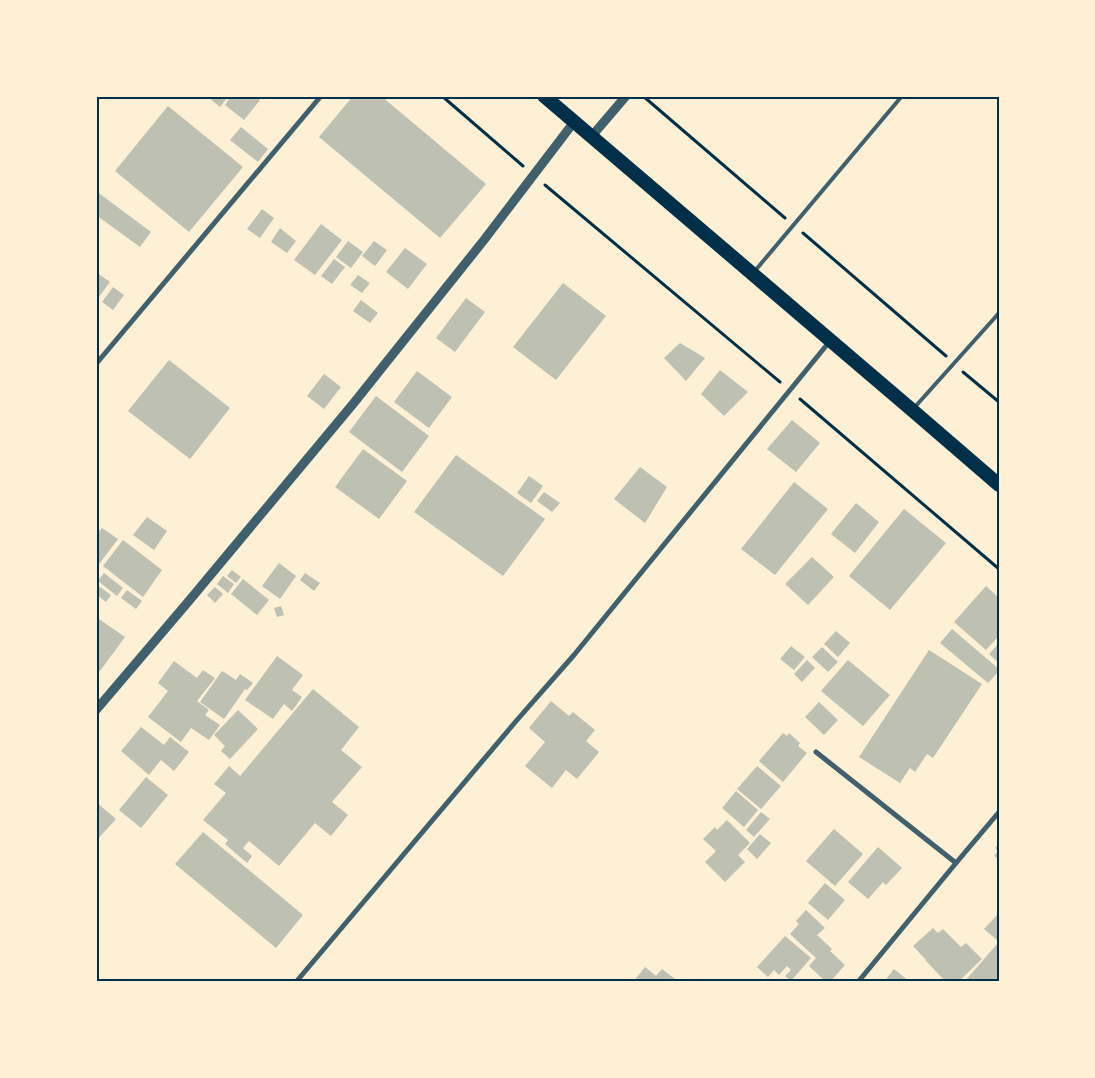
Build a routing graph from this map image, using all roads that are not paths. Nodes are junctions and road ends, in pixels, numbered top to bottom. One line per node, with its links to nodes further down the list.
1 (321, 96): 10 (street)
2 (544, 96): 5 (highway)
3 (626, 96): 6 (street)
4 (902, 96): 7 (lane)
5 (574, 122): 6 (highway); 13 (street)
6 (591, 137): 7 (highway)
7 (753, 274): 9 (highway)
8 (999, 313): 11 (lane)
9 (830, 340): 11 (highway); 17 (street)
10 (96, 364)
11 (912, 410): 12 (highway)
12 (999, 486)
13 (96, 710)
14 (816, 752): 16 (street)
15 (999, 812): 16 (street)
16 (956, 863): 18 (street)
17 (296, 982)
18 (858, 982)

